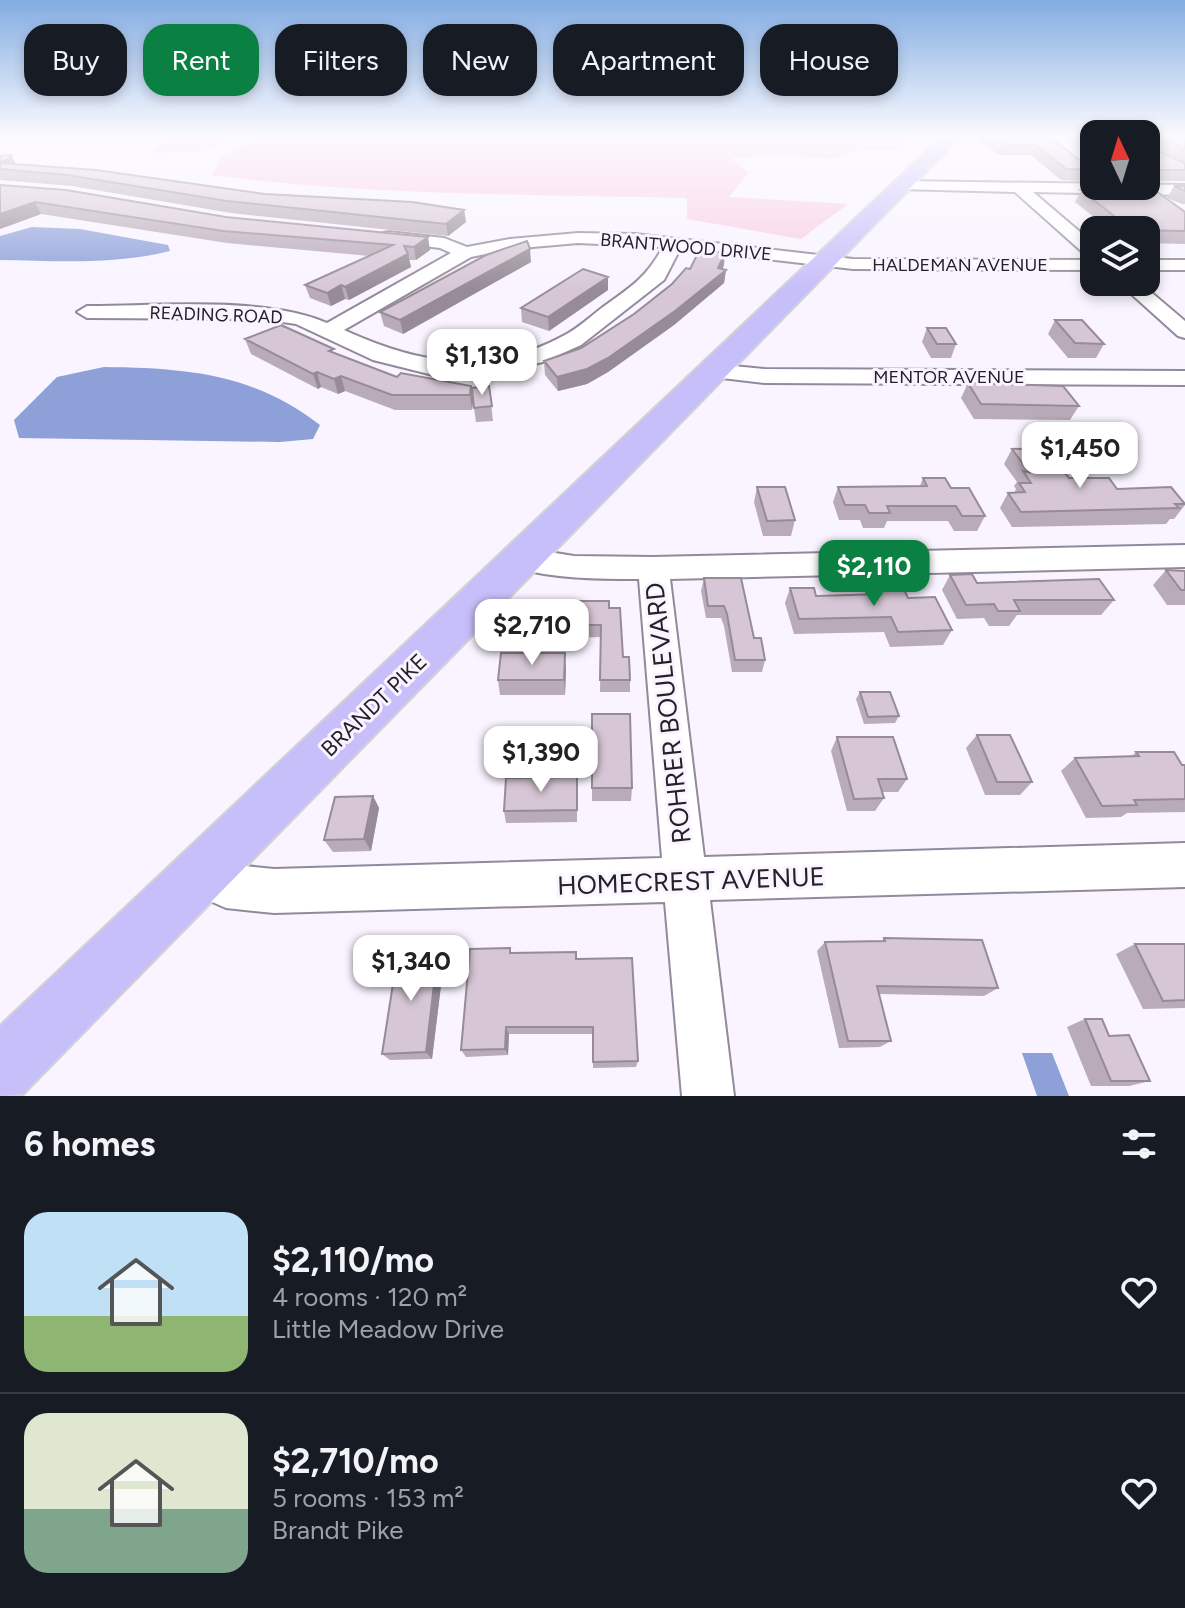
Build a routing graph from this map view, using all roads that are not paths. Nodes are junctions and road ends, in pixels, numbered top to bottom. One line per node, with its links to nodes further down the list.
1 (901, 188): 9 (main road, BRANDT PIKE)
2 (987, 188): 3 (street)
3 (1020, 189): 4 (street); 6 (street)
4 (1185, 190)
5 (368, 235): 8 (street)
6 (1080, 241)
7 (674, 244): 8 (street, BRANTWOOD DRIVE); 9 (street, BRANTWOOD DRIVE); 15 (street, READING ROAD)
8 (465, 253): 15 (street, BRANTWOOD DRIVE)
9 (825, 261): 10 (street, HALDEMAN AVENUE); 17 (main road, BRANDT PIKE)
10 (1080, 265)
11 (1160, 265): 12 (street)
12 (1185, 265)
13 (1144, 296): 16 (street)
14 (87, 312): 15 (street, READING ROAD)
15 (328, 331)
16 (1185, 332)
17 (713, 371): 18 (street, MENTOR AVENUE); 20 (main road, BRANDT PIKE)
18 (1185, 378)
19 (1185, 556): 21 (street)
20 (524, 559): 21 (street); 23 (main road, BRANDT PIKE)
21 (653, 568): 24 (street, ROHRER BOULEVARD)
22 (1185, 865): 24 (street, HOMECREST AVENUE)
23 (200, 875): 24 (street, HOMECREST AVENUE); 25 (main road, BRANDT PIKE)
24 (685, 880): 26 (street, ROHRER BOULEVARD)
25 (0, 1071)
26 (708, 1096)

